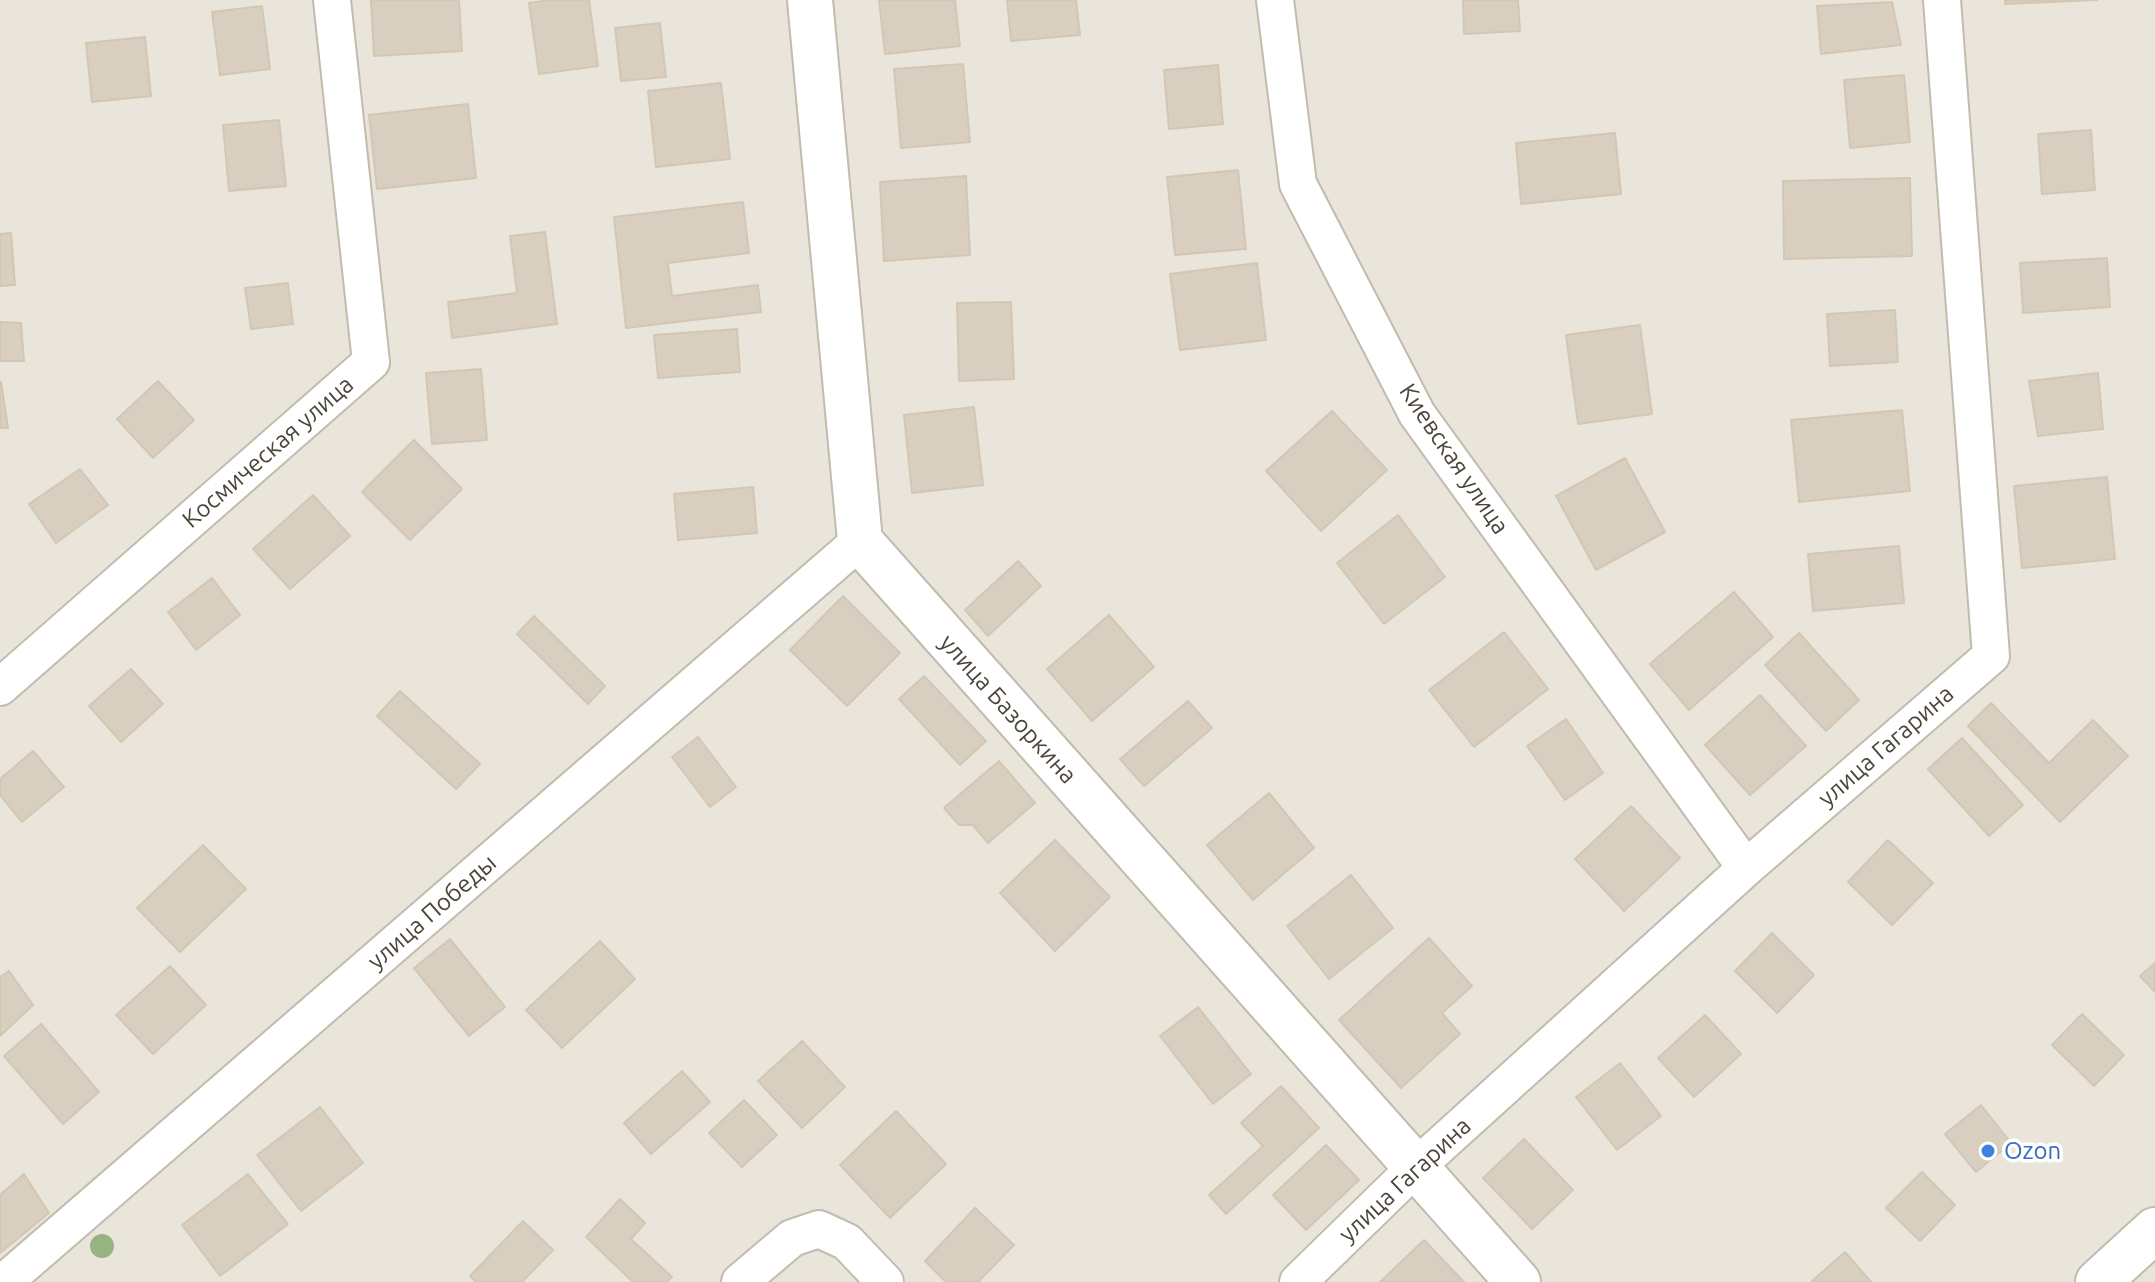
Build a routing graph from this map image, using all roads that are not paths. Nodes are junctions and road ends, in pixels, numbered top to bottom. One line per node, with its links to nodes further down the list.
1 (332, 0): 6 (street, Космическая улица)
2 (810, 0): 5 (street)
3 (1275, 0): 7 (street, Киевская улица)
4 (1942, 0): 7 (street, улица Гагарина)
5 (860, 541): 8 (street, улица Базоркина); 10 (street, улица Победы)
6 (0, 687)
7 (1746, 868): 8 (street, улица Гагарина)
8 (1416, 1167): 13 (street, улица Гагарина); 14 (street, улица Базоркина)
9 (2155, 1230): 15 (street)
10 (4, 1282)
11 (740, 1282): 12 (street)
12 (885, 1282)
13 (1298, 1282)
14 (1518, 1282)
15 (2098, 1282)

